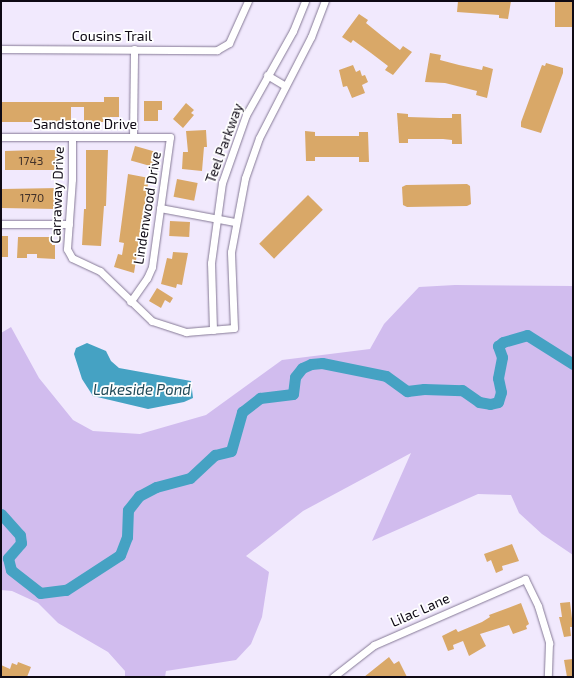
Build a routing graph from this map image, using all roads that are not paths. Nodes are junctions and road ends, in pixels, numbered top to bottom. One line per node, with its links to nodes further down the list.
1 (248, 1): 5 (street, Cousins Trail)
2 (305, 1): 6 (street, Teel Parkway)
3 (325, 1): 7 (street)
4 (1, 48): 5 (street, Cousins Trail)
5 (134, 49): 10 (street)
6 (267, 75): 7 (street); 13 (street, Teel Parkway)
7 (285, 86): 14 (street)
8 (1, 137): 9 (street, Sandstone Drive)
9 (72, 137): 10 (street, Sandstone Drive); 16 (street, Carraway Drive)
10 (133, 137): 11 (street, Sandstone Drive)
11 (170, 137): 12 (street, Lindenwood Drive)
12 (160, 208): 13 (street); 17 (street, Lindenwood Drive)
13 (216, 218): 14 (street); 18 (street, Teel Parkway)
14 (235, 222): 18 (street, Carraway Drive)
15 (1, 224): 16 (street)
16 (69, 224): 17 (street, Carraway Drive)
17 (130, 302): 18 (street, Carraway Drive)
18 (213, 330)
19 (333, 677): 20 (street, Lilac Lane)
20 (548, 677)

